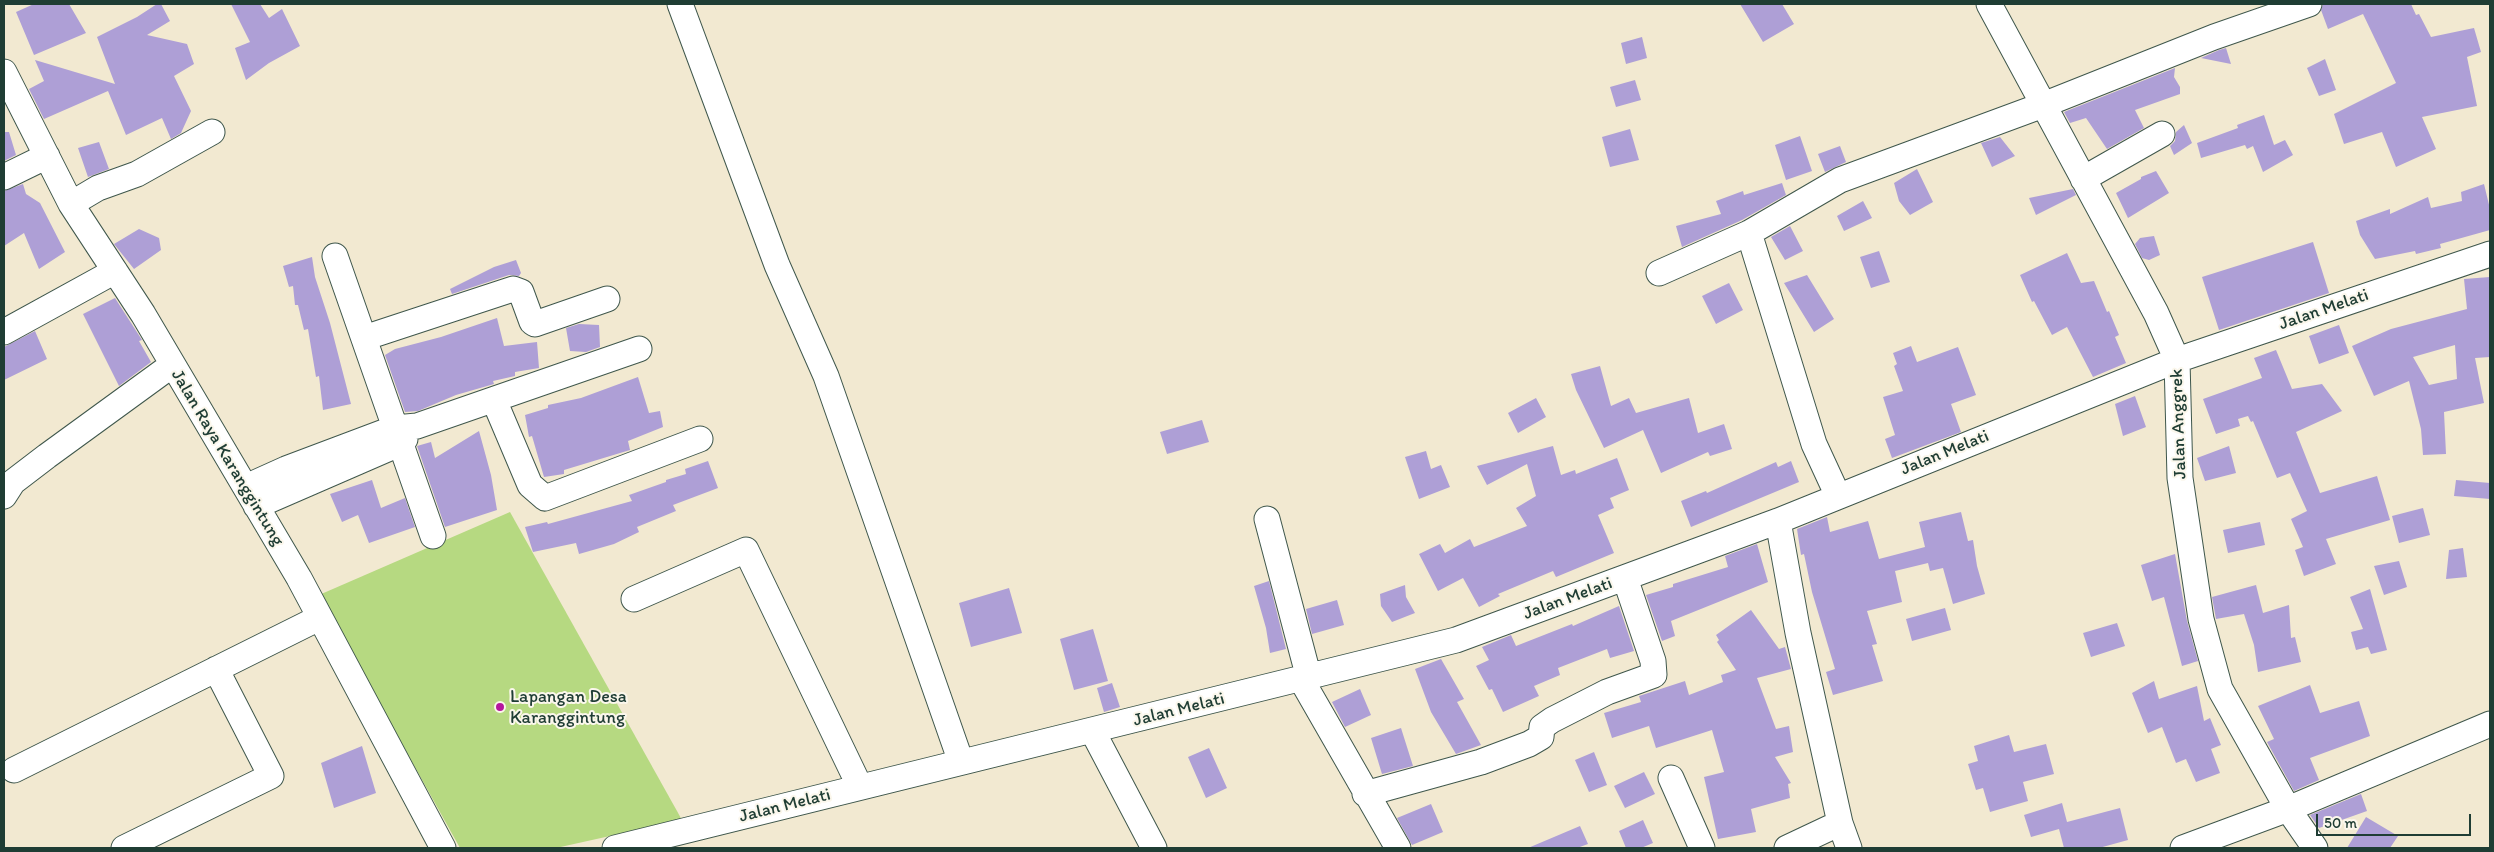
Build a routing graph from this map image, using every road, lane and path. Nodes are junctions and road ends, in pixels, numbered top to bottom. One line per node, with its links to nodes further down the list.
1 (680, 4): 39 (street)
2 (1989, 4): 5 (street, Jalan Anggrek)
3 (2310, 4): 5 (street)
4 (4, 72): 8 (street, Jalan Raya Karanggintung)
5 (2043, 105): 10 (street, Jalan Anggrek); 12 (street)
6 (212, 132): 11 (street)
7 (2162, 134): 10 (street)
8 (47, 156): 9 (street); 11 (street, Jalan Raya Karanggintung)
9 (4, 177)
10 (2083, 179): 21 (street, Jalan Anggrek)
11 (71, 204): 15 (street, Jalan Raya Karanggintung)
12 (1749, 233): 16 (street); 28 (street)
13 (2490, 254): 21 (street, Jalan Melati)
14 (335, 256): 19 (street)
15 (115, 271): 18 (street); 22 (street, Jalan Raya Karanggintung)
16 (1659, 274)
17 (607, 299): 19 (street)
18 (4, 332)
19 (364, 338): 24 (street)
20 (639, 348): 23 (street)
21 (2176, 360): 28 (street, Jalan Melati); 44 (street, Jalan Anggrek)
22 (172, 365): 26 (street); 27 (street, Jalan Raya Karanggintung)
23 (494, 400): 24 (street); 25 (street)
24 (404, 432): 27 (street); 31 (street)
25 (700, 439)
26 (4, 496)
27 (251, 496): 34 (street, Jalan Raya Karanggintung)
28 (1838, 496): 30 (street, Jalan Melati)
29 (1267, 519): 36 (street)
30 (1778, 521): 32 (street, Jalan Melati); 45 (street)
31 (433, 536)
32 (1625, 578): 36 (street, Jalan Melati); 43 (street)
33 (634, 599): 42 (street)
34 (319, 618): 35 (street); 47 (street, Jalan Raya Karanggintung)
35 (216, 669): 40 (street); 46 (street)
36 (1305, 679): 38 (street, Jalan Melati); 43 (street)
37 (2490, 724): 44 (street)
38 (1093, 732): 39 (street, Jalan Melati); 49 (street)
39 (961, 762): 42 (street, Jalan Melati)
40 (14, 770)
41 (1671, 778): 51 (street)
42 (860, 787): 48 (street, Jalan Melati)
43 (1365, 794): 50 (street)
44 (2288, 809): 54 (street); 55 (street, Jalan Anggrek)
45 (1840, 823): 52 (street); 53 (street)
46 (124, 848)
47 (443, 848)
48 (615, 848)
49 (1154, 848)
50 (1398, 848)
51 (1702, 848)
52 (1787, 848)
53 (1850, 848)
54 (2183, 848)
55 (2315, 848)

